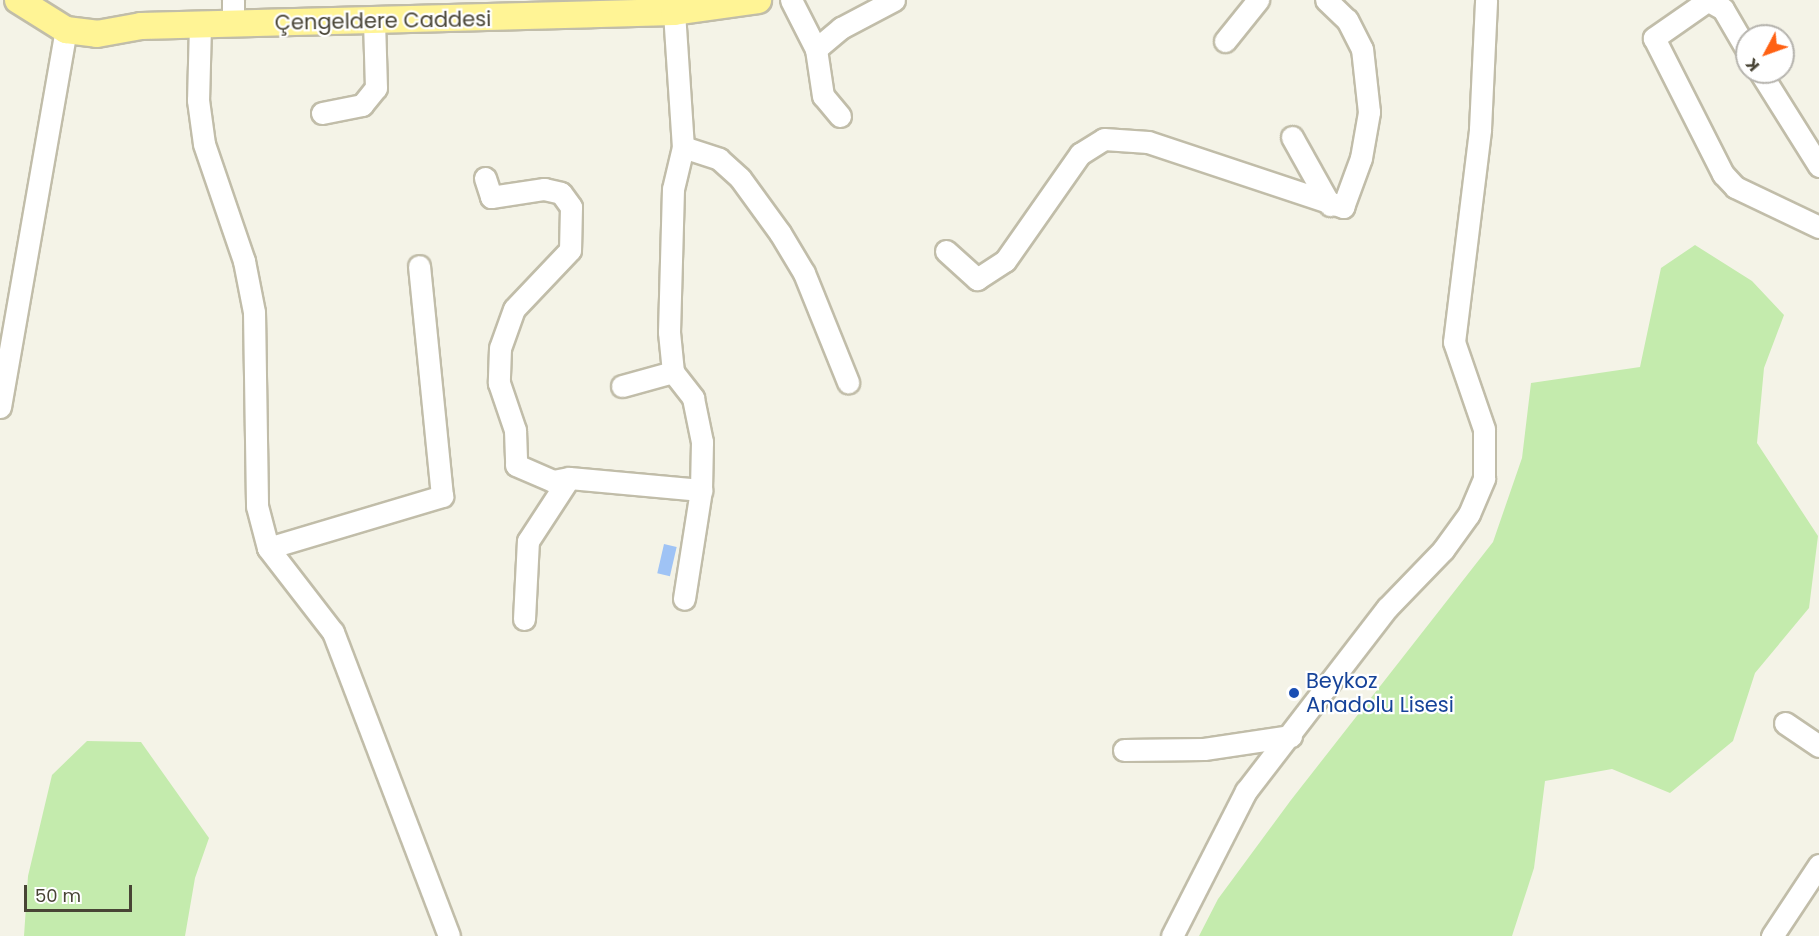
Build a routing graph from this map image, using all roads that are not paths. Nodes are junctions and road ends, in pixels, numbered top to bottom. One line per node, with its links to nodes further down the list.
1 (18, 0): 13 (main road, Çengeldere Caddesi)
2 (758, 0): 10 (main road, Çengeldere Caddesi)
3 (791, 0): 16 (street)
4 (894, 0): 16 (street)
5 (1258, 0): 15 (street)
6 (1326, 0): 24 (street)
7 (1486, 0): 38 (street)
8 (1707, 1): 14 (street); 25 (street)
9 (233, 12): 11 (main road, Çengeldere Caddesi); 12 (main road, Çengeldere Caddesi)
10 (674, 12): 11 (main road, Çengeldere Caddesi); 21 (street)
11 (374, 22): 18 (street)
12 (200, 25): 13 (main road, Çengeldere Caddesi); 34 (street)
13 (66, 30): 31 (street)
14 (1735, 30)
15 (1225, 40)
16 (816, 49): 19 (street)
17 (1768, 84): 22 (street)
18 (322, 113)
19 (840, 116)
20 (1292, 137): 24 (street)
21 (683, 147): 28 (street); 29 (street)
22 (1819, 166)
23 (485, 178): 32 (street)
24 (1330, 205): 26 (street)
25 (1819, 227)
26 (946, 251)
27 (418, 266): 34 (street)
28 (673, 372): 30 (street); 33 (street)
29 (848, 382)
30 (622, 386)
31 (0, 408)
32 (569, 477): 33 (street); 36 (street)
33 (701, 490): 35 (street)
34 (268, 548): 42 (street)
35 (684, 599)
36 (524, 619)
37 (1785, 723): 39 (street)
38 (1291, 736): 40 (street); 43 (street)
39 (1819, 746)
40 (1125, 750)
41 (1818, 870): 44 (street)
42 (449, 936)
43 (1172, 936)
44 (1772, 936)

